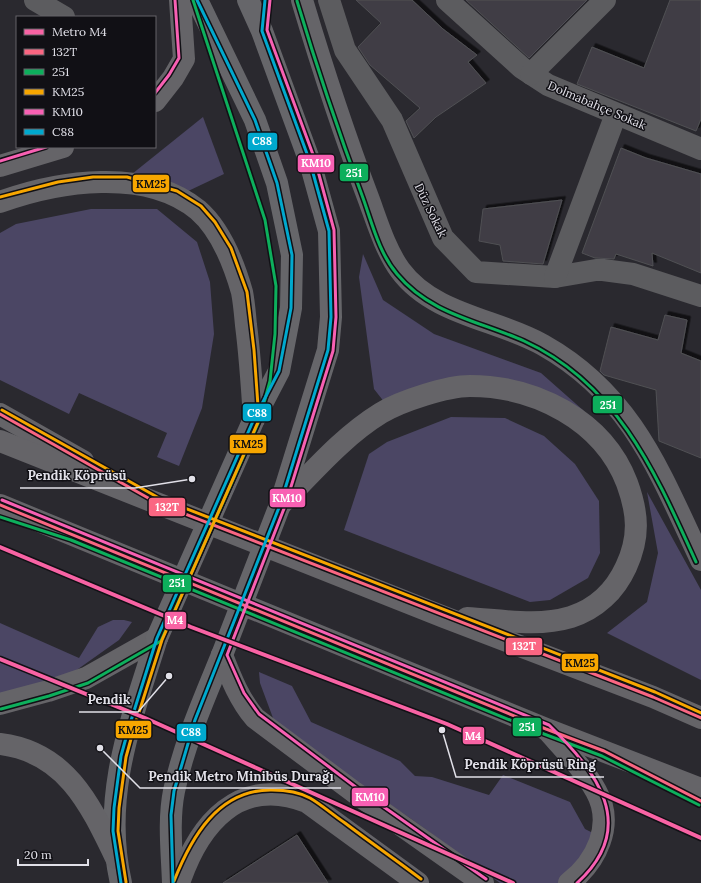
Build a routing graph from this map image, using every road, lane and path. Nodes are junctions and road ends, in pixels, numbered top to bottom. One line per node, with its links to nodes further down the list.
1 (35, 0): 10 (street)
2 (180, 0): 13 (highway)
3 (197, 0): 22 (main road)
4 (248, 0): 11 (main road)
5 (265, 0): 11 (main road)
6 (302, 0): 29 (highway)
7 (329, 0): 19 (street, Düz Sokak)
8 (447, 0): 12 (street, Dolmabahçe Sokak)
9 (605, 0): 12 (street)
10 (62, 16)
11 (262, 31): 26 (main road)
12 (531, 74): 14 (street, Dolmabahçe Sokak)
13 (156, 100)
14 (616, 114): 15 (street, Dolmabahçe Sokak); 19 (street)
15 (700, 147)
16 (59, 148): 17 (highway)
17 (0, 166)
18 (0, 202): 22 (highway)
19 (555, 277): 20 (street, Düz Sokak)
20 (701, 296)
21 (0, 414): 24 (highway)
22 (254, 419): 31 (main road, bridge)
23 (0, 441): 24 (highway)
24 (157, 503): 30 (highway)
25 (0, 505): 28 (highway)
26 (280, 505): 30 (highway); 32 (main road, bridge)
27 (0, 512): 28 (highway)
28 (74, 535): 35 (highway)
29 (701, 560)
30 (444, 616): 34 (highway)
31 (157, 638): 33 (highway); 40 (main road)
32 (222, 655): 41 (main road); 44 (highway)
33 (0, 704)
34 (701, 718)
35 (546, 729): 37 (highway); 45 (highway)
36 (0, 744): 40 (highway)
37 (604, 750): 38 (highway); 39 (highway)
38 (701, 789)
39 (701, 801)
40 (118, 871)
41 (173, 883)
42 (179, 883): 43 (highway)
43 (418, 883)
44 (482, 883)
45 (569, 883)

